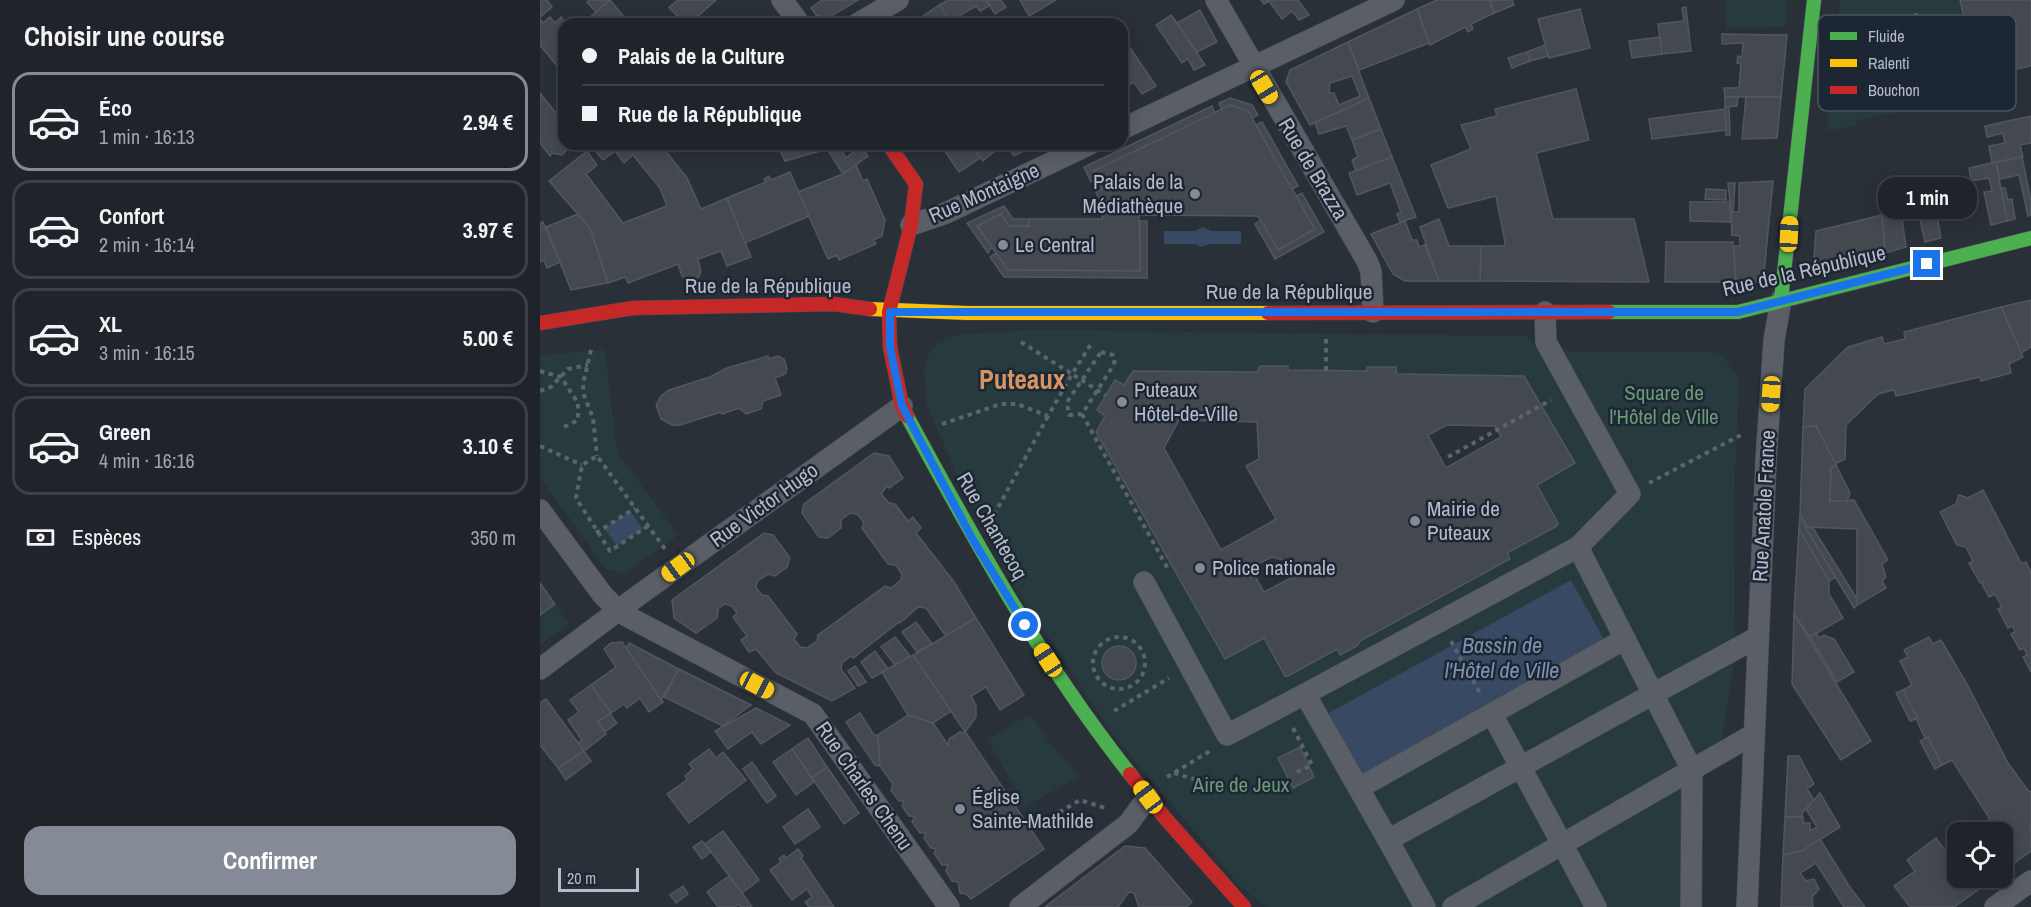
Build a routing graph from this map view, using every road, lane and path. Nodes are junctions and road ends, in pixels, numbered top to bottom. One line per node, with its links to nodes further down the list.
1 (782, 0): 6 (street)
2 (898, 0): 7 (street)
3 (1216, 0): 8 (street, Rue de Brazza)
4 (1394, 0): 8 (street)
5 (1814, 0): 10 (street, Rue Anatole France)
6 (796, 18)
7 (867, 18)
8 (1253, 66): 11 (street); 18 (street, Rue de Brazza)
9 (1818, 70): 10 (path)
10 (1806, 72): 16 (street, Rue Anatole France)
11 (1128, 126)
12 (892, 150): 14 (street, Rue Chantecoq)
13 (1077, 150): 14 (street, Rue Montaigne)
14 (911, 225): 17 (street, Rue Chantecoq)
15 (2031, 238): 16 (street, Rue de la République)
16 (1781, 300): 19 (street, Rue de la République); 56 (street, Rue Anatole France)
17 (890, 312): 18 (street, Rue de la République); 20 (street, Rue de la République); 35 (street, Rue Chantecoq)
18 (1373, 312): 19 (street, Rue de la République)
19 (1545, 312): 31 (street)
20 (540, 323)
21 (1095, 337): 28 (path)
22 (1015, 338): 28 (path)
23 (1326, 339): 26 (path)
24 (591, 350): 25 (path)
25 (588, 365): 29 (path); 42 (path)
26 (1326, 370)
27 (540, 371): 29 (path)
28 (1072, 374): 30 (path); 37 (path)
29 (561, 376): 33 (path); 39 (path)
30 (1081, 380): 32 (path); 32 (path); 36 (path)
31 (1572, 387): 43 (path); 45 (street)
32 (1097, 390): 34 (path); 36 (path)
33 (540, 391)
34 (1106, 396)
35 (902, 406): 53 (street, Rue Victor Hugo); 74 (street, Rue Chantecoq)
36 (1082, 414): 51 (path)
37 (1048, 416): 38 (path); 48 (path)
38 (937, 426)
39 (561, 429)
40 (1743, 434): 45 (path)
41 (540, 446): 44 (path)
42 (597, 456): 44 (path); 46 (path)
43 (1448, 457)
44 (582, 465): 49 (path)
45 (1630, 494): 50 (street)
46 (635, 508): 49 (path); 49 (path)
47 (540, 510): 53 (street, Rue Charles Chenu)
48 (989, 524)
49 (596, 533)
50 (1578, 547): 54 (street); 55 (street)
51 (1167, 569)
52 (1144, 582): 57 (street)
53 (619, 612): 58 (street, Rue Victor Hugo); 80 (street, Rue Charles Chenu)
54 (1439, 621): 60 (street); 64 (path)
55 (1625, 639): 61 (street); 64 (street)
56 (1756, 639): 61 (street); 65 (street, Rue Anatole France)
57 (1191, 666): 62 (street); 63 (path)
58 (540, 669)
59 (1103, 685): 59 (path)
60 (1305, 694): 62 (street); 73 (street)
61 (1653, 694): 67 (street); 68 (street)
62 (1281, 706): 69 (path)
63 (1109, 714)
64 (1492, 714): 67 (street); 73 (street)
65 (1754, 734): 68 (street); 87 (street, Rue Anatole France)
66 (1218, 745): 70 (path)
67 (1519, 768): 77 (street); 78 (street)
68 (1692, 770): 78 (street); 86 (street)
69 (1297, 772)
70 (1173, 773): 71 (path); 72 (path)
71 (1194, 778)
72 (1161, 780)
73 (1359, 788): 77 (street)
74 (1148, 797): 81 (street); 82 (street, Rue Chantecoq)
75 (1117, 812): 76 (path)
76 (1036, 826)
77 (1388, 840): 83 (street)
78 (1561, 845): 84 (street); 85 (street)
79 (2031, 881): 88 (street)
80 (949, 907)
81 (1020, 907)
82 (1244, 907)
83 (1425, 907)
84 (1453, 907)
85 (1596, 907)
86 (1691, 907)
87 (1746, 907)
88 (1995, 907)

